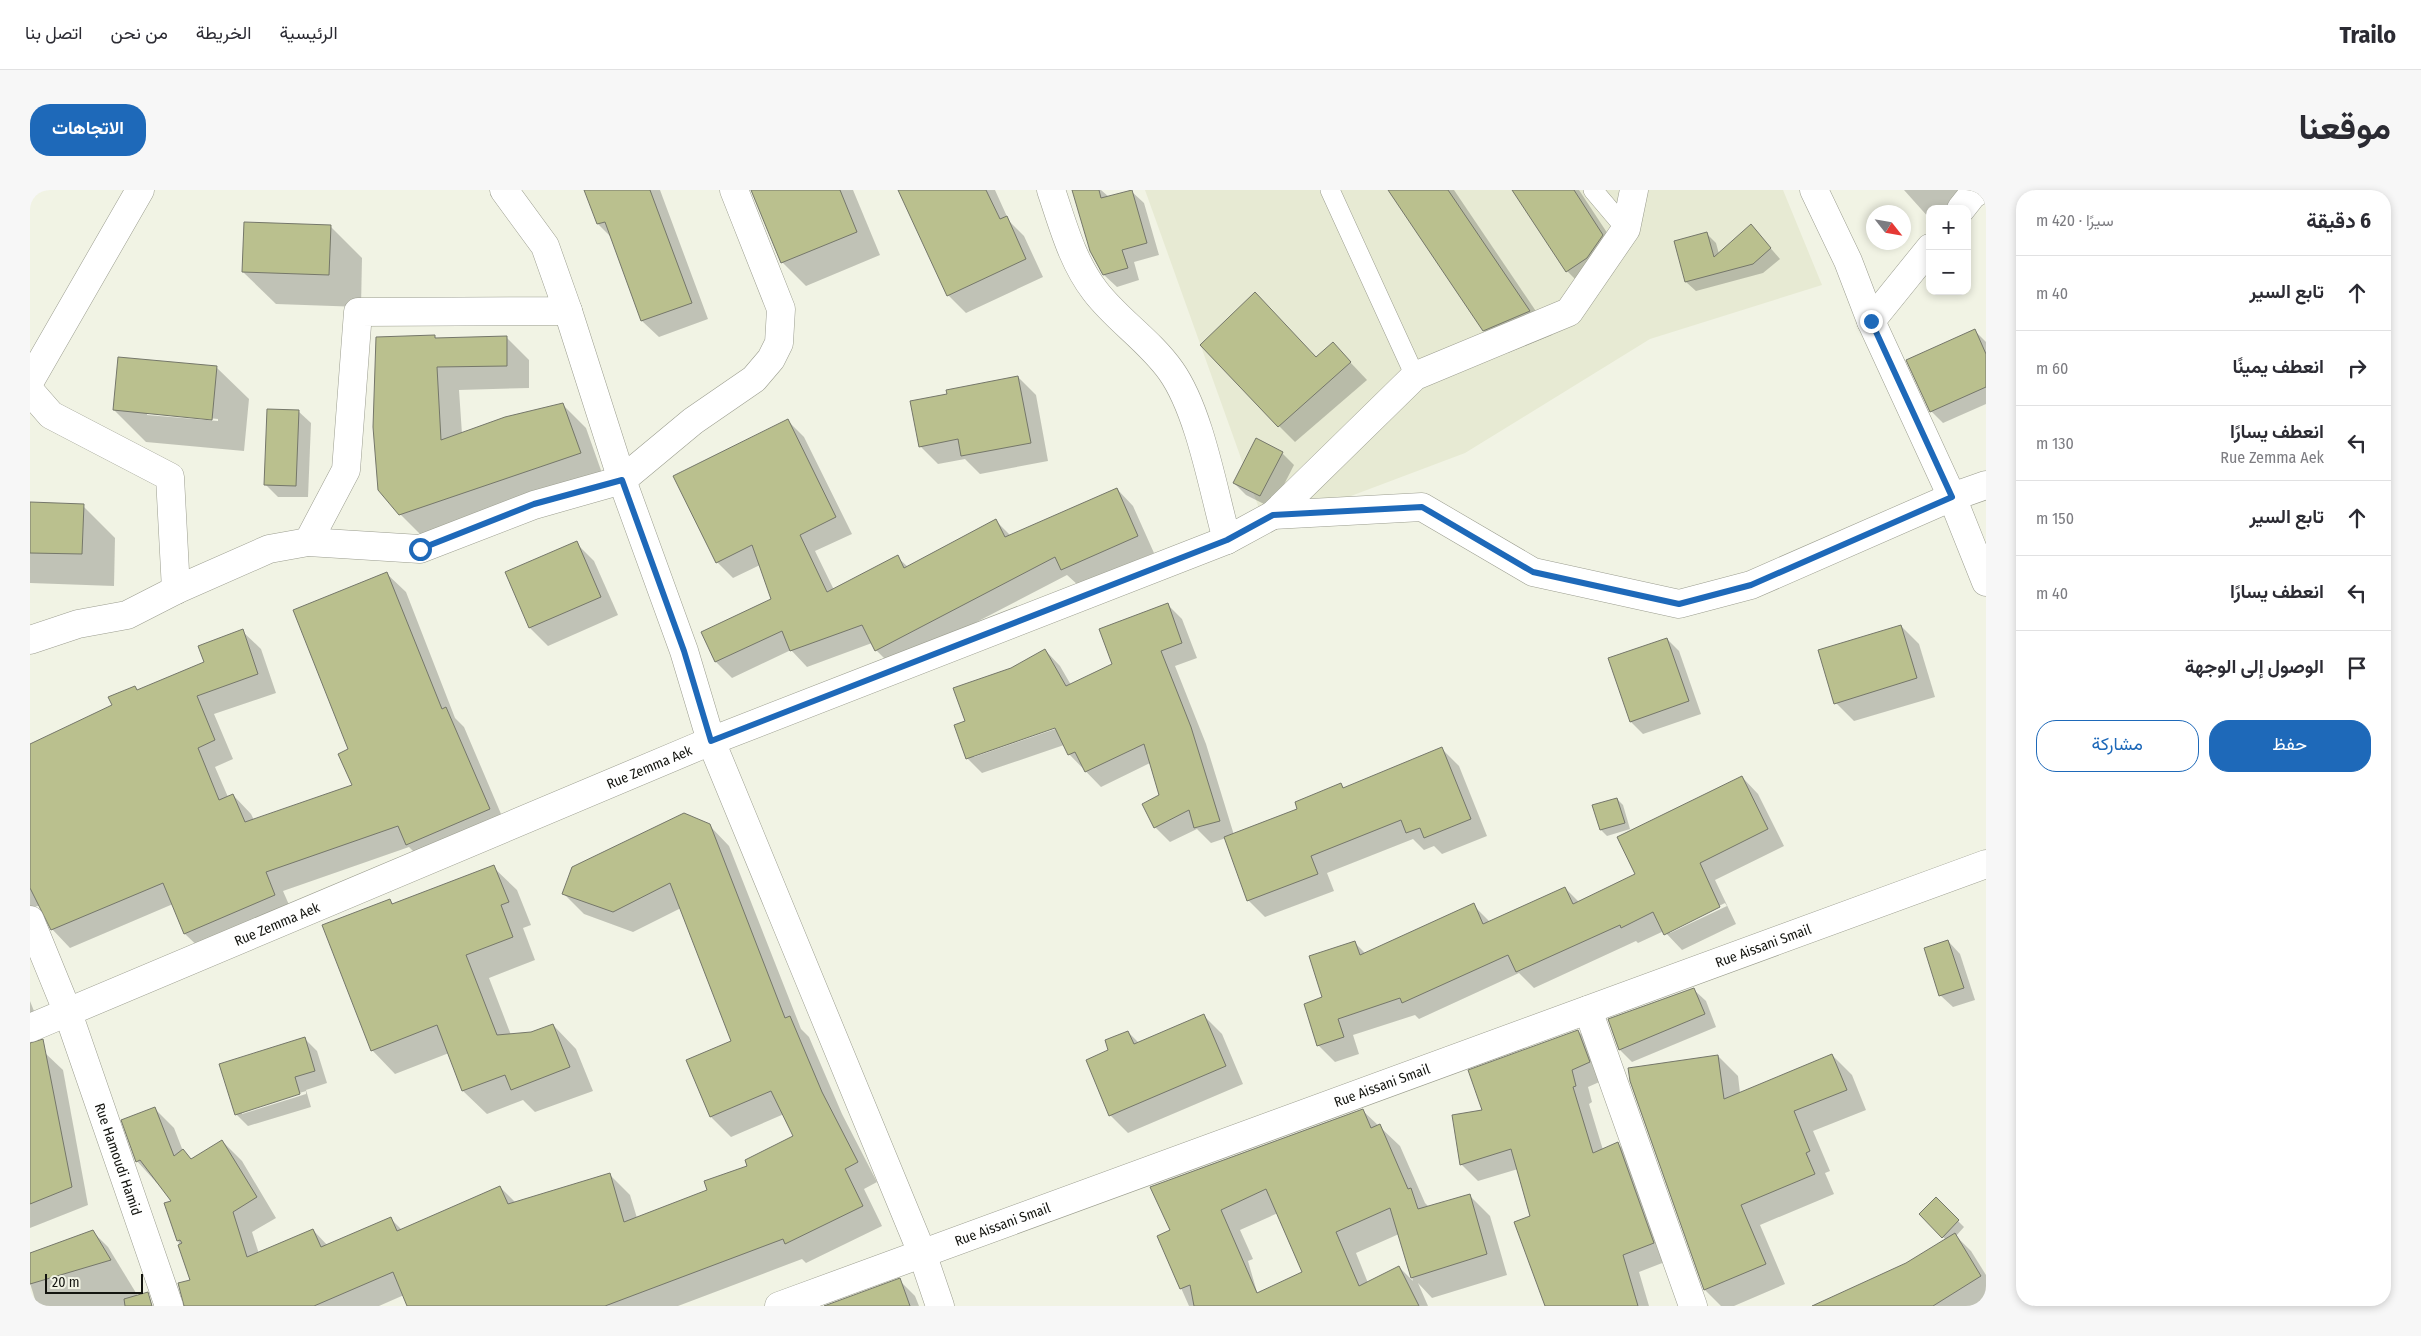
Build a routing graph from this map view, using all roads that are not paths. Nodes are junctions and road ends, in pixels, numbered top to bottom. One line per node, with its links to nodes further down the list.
1 (140, 190): 16 (street)
2 (504, 190): 13 (street)
3 (734, 190): 18 (street)
4 (1051, 190): 22 (street)
5 (1330, 190): 15 (lane)
6 (1593, 190): 11 (lane)
7 (1634, 190): 11 (street)
8 (1814, 190): 14 (street)
9 (1980, 190): 10 (street)
10 (1964, 205)
11 (1626, 229): 15 (street)
12 (1928, 250): 14 (street)
13 (568, 311): 18 (street); 23 (street)
14 (1871, 321): 20 (street)
15 (1415, 376): 21 (street)
16 (30, 381)
17 (30, 390): 25 (street)
18 (622, 480): 23 (street); 27 (street)
19 (1986, 485): 20 (street)
20 (1952, 497): 21 (street); 24 (street)
21 (1273, 515): 22 (street, Rue Zemma Aek)
22 (1227, 540): 27 (street, Rue Zemma Aek)
23 (308, 542): 25 (street)
24 (1986, 582)
25 (176, 590): 26 (street)
26 (30, 640)
27 (711, 741): 31 (street, Rue Zemma Aek); 33 (street)
28 (1986, 864): 30 (street, Rue Aissani Smail)
29 (30, 920): 31 (street, Rue Hamoudi Hamid)
30 (1588, 1010): 33 (street, Rue Aissani Smail); 37 (street)
31 (68, 1013): 32 (street, Rue Zemma Aek); 34 (street, Rue Hamoudi Hamid)
32 (30, 1028)
33 (922, 1254): 35 (street, Rue Aissani Smail); 36 (street)
34 (169, 1306)
35 (779, 1306)
36 (940, 1306)
37 (1693, 1306)

